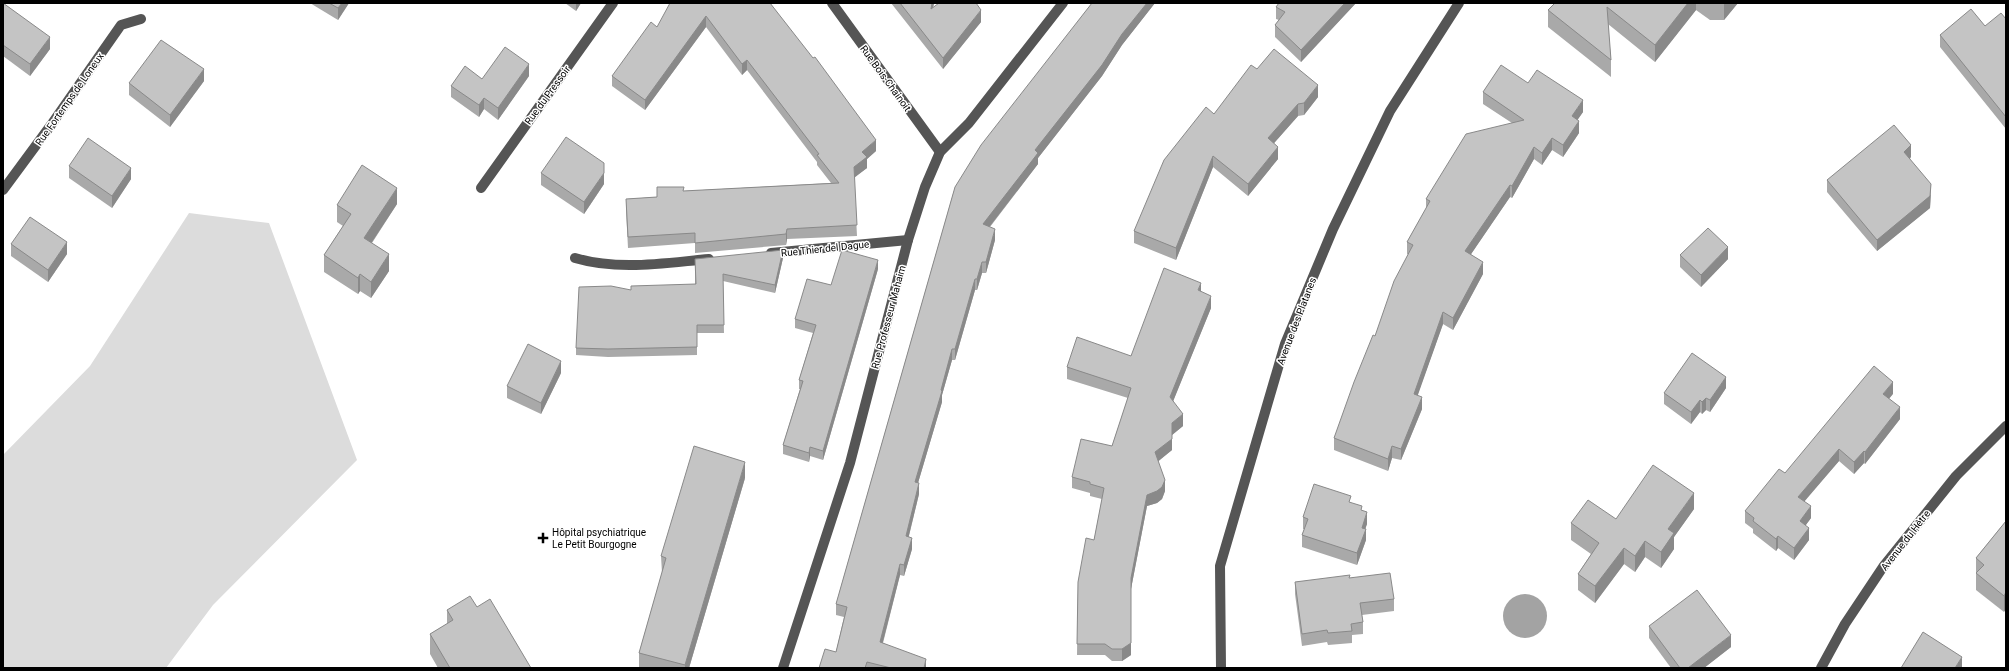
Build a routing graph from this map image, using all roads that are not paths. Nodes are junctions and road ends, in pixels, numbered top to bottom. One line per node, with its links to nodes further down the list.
1 (613, 3): 7 (street, Rue du Pressoir)
2 (832, 3): 6 (street, Rue Bois-Chainoit)
3 (1063, 3): 6 (street, Rue Professeur Mahaim)
4 (1459, 3): 15 (street, Avenue des Platanes)
5 (141, 19): 8 (street, Rue Fortemps de Loneux)
6 (940, 152): 9 (street, Rue Professeur Mahaim)
7 (481, 188)
8 (3, 190)
9 (908, 240): 10 (street, Rue Thier del Dague); 14 (street, Rue Professeur Mahaim)
10 (760, 254)
11 (575, 258): 12 (street)
12 (721, 258)
13 (2006, 426): 16 (street, Avenue du Hêtre)
14 (783, 668)
15 (1221, 668)
16 (1821, 668)

